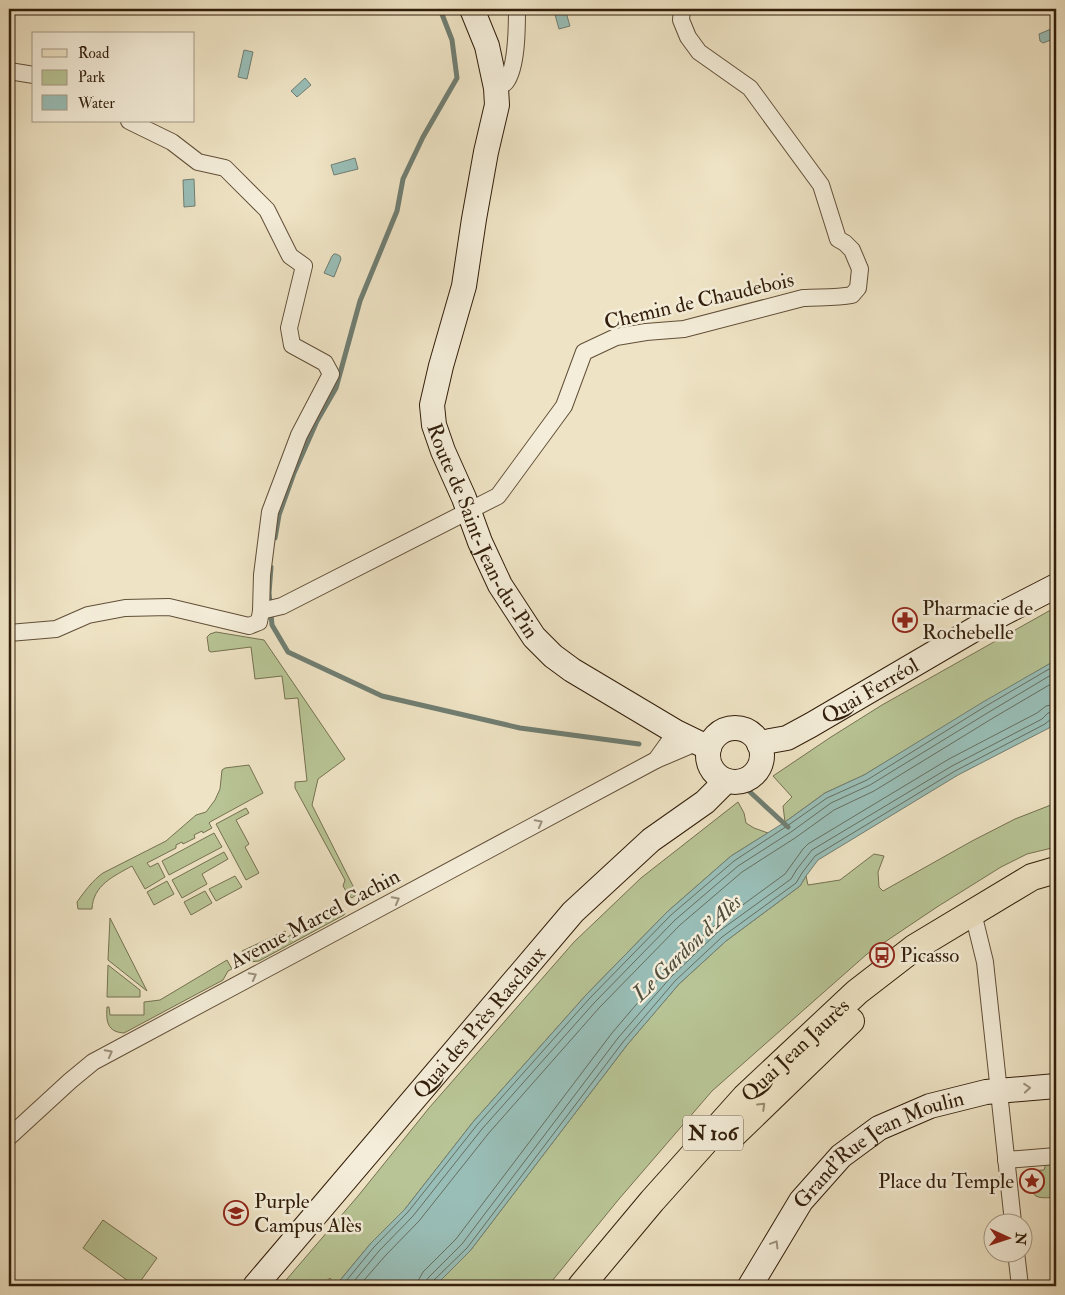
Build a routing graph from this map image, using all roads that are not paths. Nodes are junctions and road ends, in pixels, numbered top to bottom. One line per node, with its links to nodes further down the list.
1 (461, 9): 9 (main road, Route de Saint-Jean-du-Pin)
2 (472, 9): 7 (main road, Route de Saint-Jean-du-Pin)
3 (517, 9): 7 (street)
4 (682, 9): 10 (street, Chemin de Chaudebois)
5 (9, 70): 6 (street)
6 (32, 76)
7 (496, 88): 9 (main road, Route de Saint-Jean-du-Pin)
8 (131, 122): 12 (street)
9 (474, 220): 10 (main road, Route de Saint-Jean-du-Pin)
10 (469, 511): 12 (street, Chemin de Chaudebois); 14 (main road, Route de Saint-Jean-du-Pin)
11 (1056, 586): 15 (main road, Quai Ferréol)
12 (261, 611): 13 (street)
13 (9, 633)
14 (694, 741): 15 (main road); 16 (street, Avenue Marcel Cachin); 16 (street, Avenue Marcel Cachin); 17 (main road)
15 (759, 744): 17 (main road)
16 (656, 760): 23 (street, Avenue Marcel Cachin, one-way to 16)
17 (726, 781): 28 (main road, Quai des Près Rasclaux)
18 (1056, 870): 20 (main road, Quai Jean Jaurès / N 106)
19 (1056, 888): 20 (main road, Quai Jean Jaurès / N 106)
20 (975, 921): 22 (street); 29 (main road, Quai Jean Jaurès / N 106); 30 (main road, Quai Jean Jaurès / N 106, one-way to 20)
21 (1056, 1086): 22 (main road, Grand'Rue Jean Moulin, one-way to 21)
22 (999, 1091): 25 (street); 31 (main road, Grand'Rue Jean Moulin, one-way to 22)
23 (9, 1138)
24 (1056, 1156): 25 (street)
25 (1006, 1160): 26 (street)
26 (1012, 1212)
27 (1017, 1262): 32 (street)
28 (255, 1286)
29 (581, 1286)
30 (602, 1286)
31 (750, 1286)
32 (1020, 1286)

